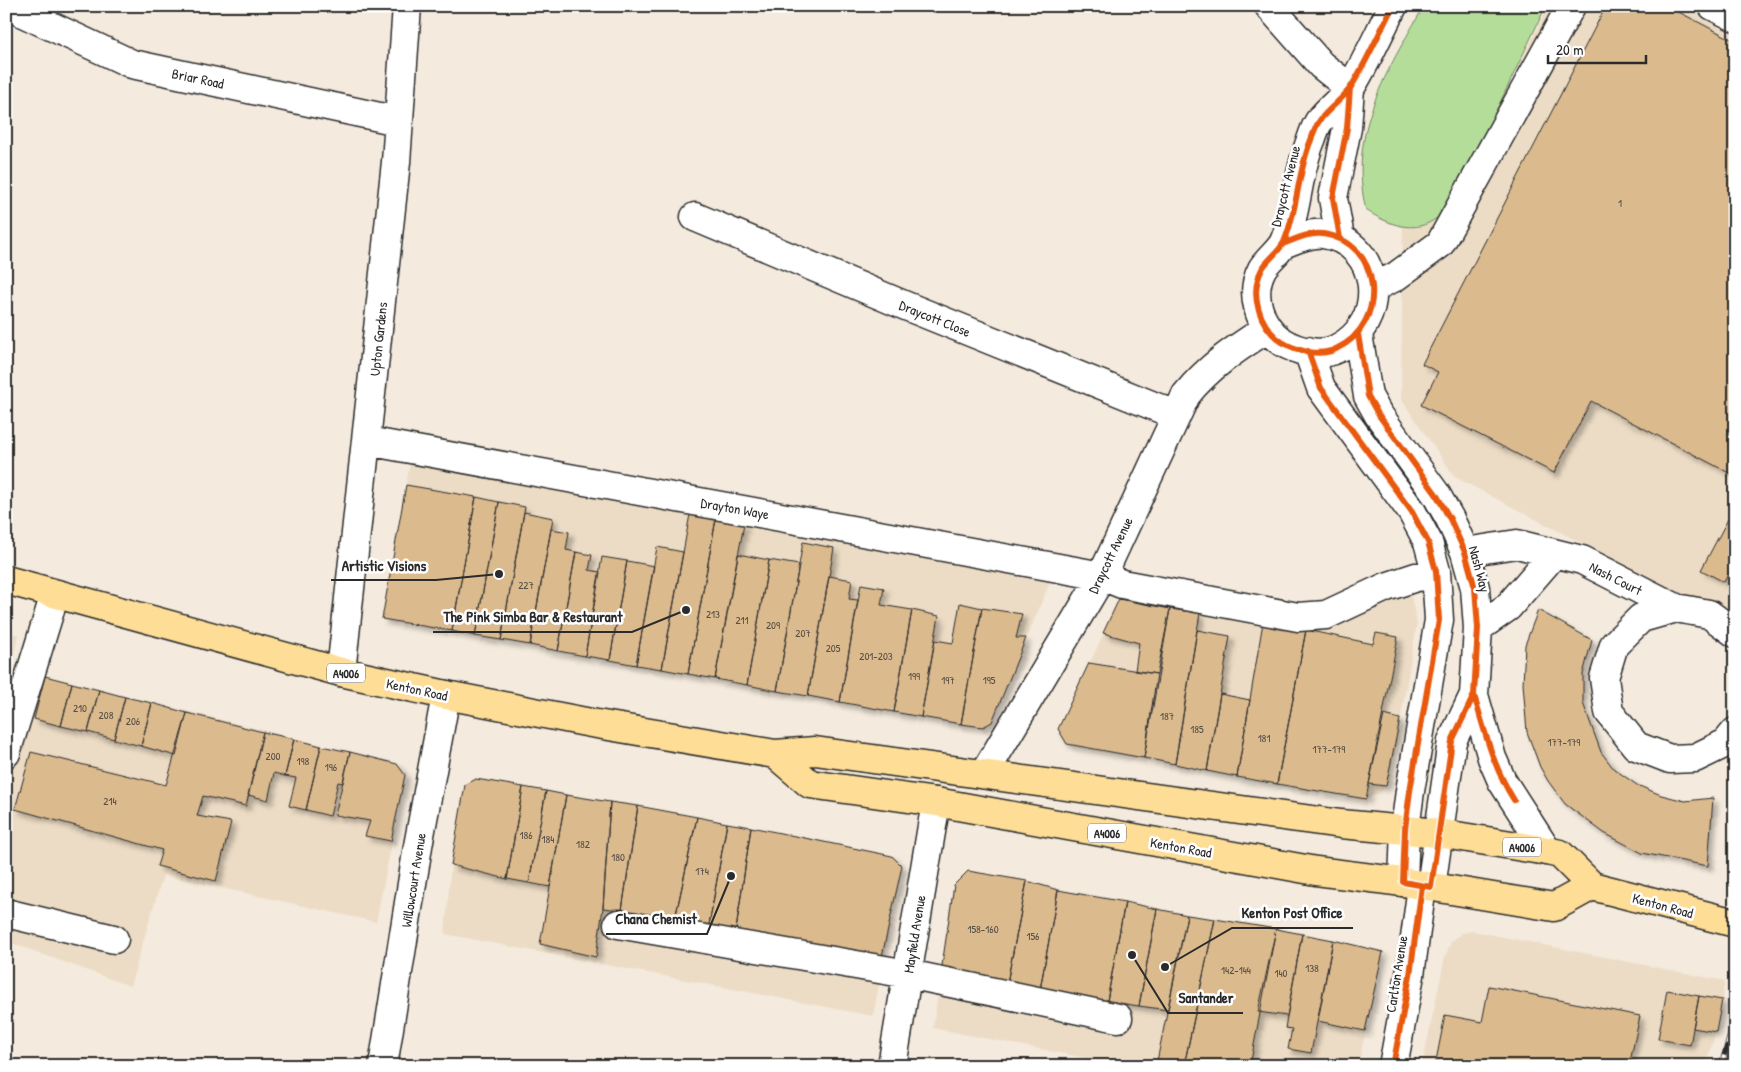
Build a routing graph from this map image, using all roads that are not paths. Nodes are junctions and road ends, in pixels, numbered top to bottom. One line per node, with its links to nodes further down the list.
1 (8, 6): 9 (street, Briar Road)
2 (407, 6): 9 (street, Upton Gardens)
3 (1269, 6): 8 (street)
4 (1393, 6): 8 (street, Draycott Avenue)
5 (1571, 6): 13 (street)
6 (1713, 6): 7 (street)
7 (1735, 18)
8 (1350, 88): 11 (street, Draycott Avenue); 12 (street, Draycott Avenue)
9 (398, 121): 18 (street, Upton Gardens)
10 (695, 217): 17 (street, Draycott Close)
11 (1340, 238): 12 (street, Draycott Avenue); 13 (street)
12 (1283, 244): 14 (street, Draycott Avenue)
13 (1374, 287): 15 (street)
14 (1268, 328): 16 (street, Draycott Avenue); 17 (street, Draycott Avenue)
15 (1358, 334): 16 (street, Draycott Avenue); 19 (street, Nash Way)
16 (1308, 351): 21 (street)
17 (1176, 414): 22 (street, Draycott Avenue)
18 (367, 441): 22 (street, Drayton Waye); 28 (street, Upton Gardens)
19 (1465, 552): 20 (street, Nash Court); 26 (street, Nash Way)
20 (1553, 555): 25 (street, Nash Court); 26 (street)
21 (1436, 574): 22 (street, Drayton Waye); 36 (street)
22 (1102, 576): 34 (street, Draycott Avenue)
23 (6, 580): 24 (main road, Kenton Road / A4006)
24 (55, 594): 28 (main road, Kenton Road / A4006); 32 (street)
25 (1676, 608): 27 (street, Nash Court); 31 (street, Nash Court)
26 (1478, 628): 30 (street, Nash Way)
27 (1735, 633)
28 (341, 672): 29 (main road, Kenton Road / A4006)
29 (446, 695): 33 (main road, Kenton Road / A4006); 47 (street, Willowcourt Avenue)
30 (1474, 695): 37 (street, Nash Way); 38 (street)
31 (1735, 732)
32 (6, 753)
33 (775, 754): 34 (main road, Kenton Road / A4006); 35 (main road, Kenton Road / A4006)
34 (984, 774): 36 (main road, Kenton Road / A4006)
35 (936, 802): 39 (main road, Kenton Road / A4006); 45 (street, Mayfield Avenue)
36 (1405, 829): 37 (main road, Kenton Road / A4006); 39 (street)
37 (1438, 833): 38 (main road, Kenton Road / A4006); 39 (street, Nash Way)
38 (1547, 851): 40 (main road, Kenton Road / A4006)
39 (1419, 885): 40 (main road, Kenton Road / A4006); 49 (street, Carlton Avenue)
40 (1592, 886): 42 (main road, Kenton Road / A4006)
41 (6, 913): 44 (street)
42 (1735, 923)
43 (618, 924): 45 (street)
44 (114, 940)
45 (908, 974): 46 (street); 48 (street, Mayfield Avenue)
46 (1118, 1018)
47 (383, 1066)
48 (892, 1066)
49 (1393, 1066)

